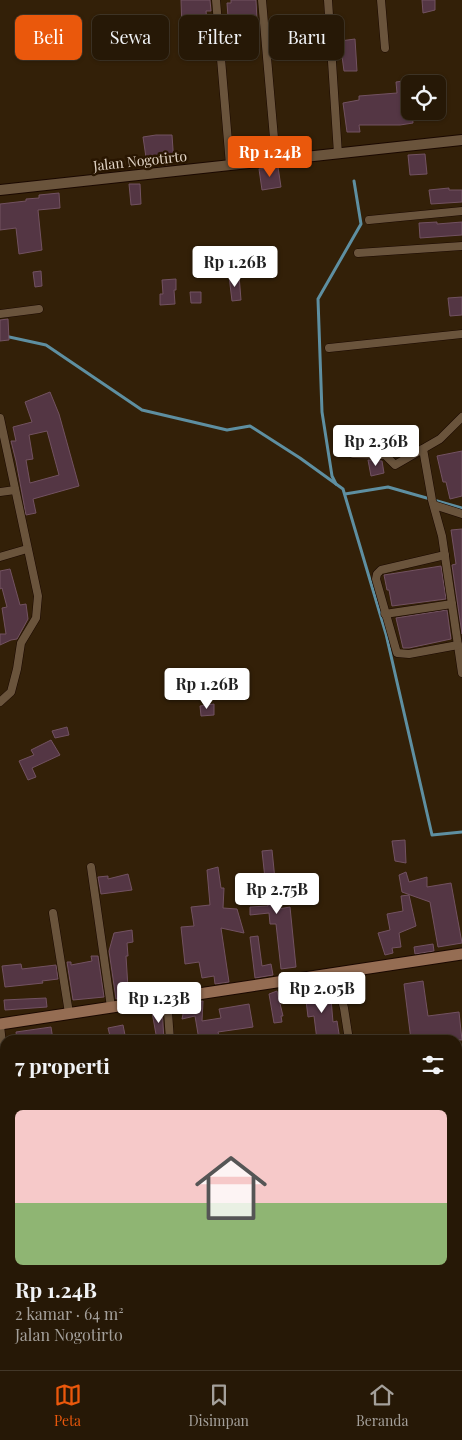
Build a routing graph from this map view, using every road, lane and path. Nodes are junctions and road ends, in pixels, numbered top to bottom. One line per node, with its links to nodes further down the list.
1 (216, 0): 9 (street)
2 (262, 0): 8 (street)
3 (328, 0): 7 (street)
4 (381, 0): 5 (street)
5 (385, 48)
6 (462, 140): 7 (street, Jalan Nogotirto)
7 (338, 154): 8 (street, Jalan Nogotirto)
8 (276, 161): 9 (street, Jalan Nogotirto)
9 (230, 165): 10 (street, Jalan Nogotirto)
10 (0, 190)
11 (462, 211): 12 (street)
12 (368, 220)
13 (462, 246): 14 (street)
14 (358, 254)
15 (38, 310): 16 (street)
16 (0, 314)
17 (462, 334): 18 (street)
18 (329, 348)
19 (462, 417): 22 (street)
20 (0, 418): 21 (street)
21 (1, 431): 24 (street)
22 (423, 450): 23 (street); 26 (street)
23 (353, 454)
24 (15, 490): 25 (street); 28 (street)
25 (0, 492)
26 (433, 502): 27 (street); 29 (street)
27 (462, 514)
28 (27, 549): 30 (street); 35 (street)
29 (445, 556): 31 (street); 32 (street)
30 (0, 557)
31 (452, 604): 32 (street); 33 (street)
32 (385, 614): 33 (street)
33 (458, 645): 34 (street)
34 (462, 673)
35 (0, 702)
36 (90, 867): 41 (street)
37 (53, 913): 42 (street)
38 (462, 954): 39 (main road)
39 (335, 973): 40 (main road); 45 (street)
40 (167, 999): 41 (main road); 44 (street)
41 (112, 1007): 42 (main road)
42 (69, 1013): 43 (main road)
43 (0, 1025)
44 (170, 1035)
45 (348, 1035)

